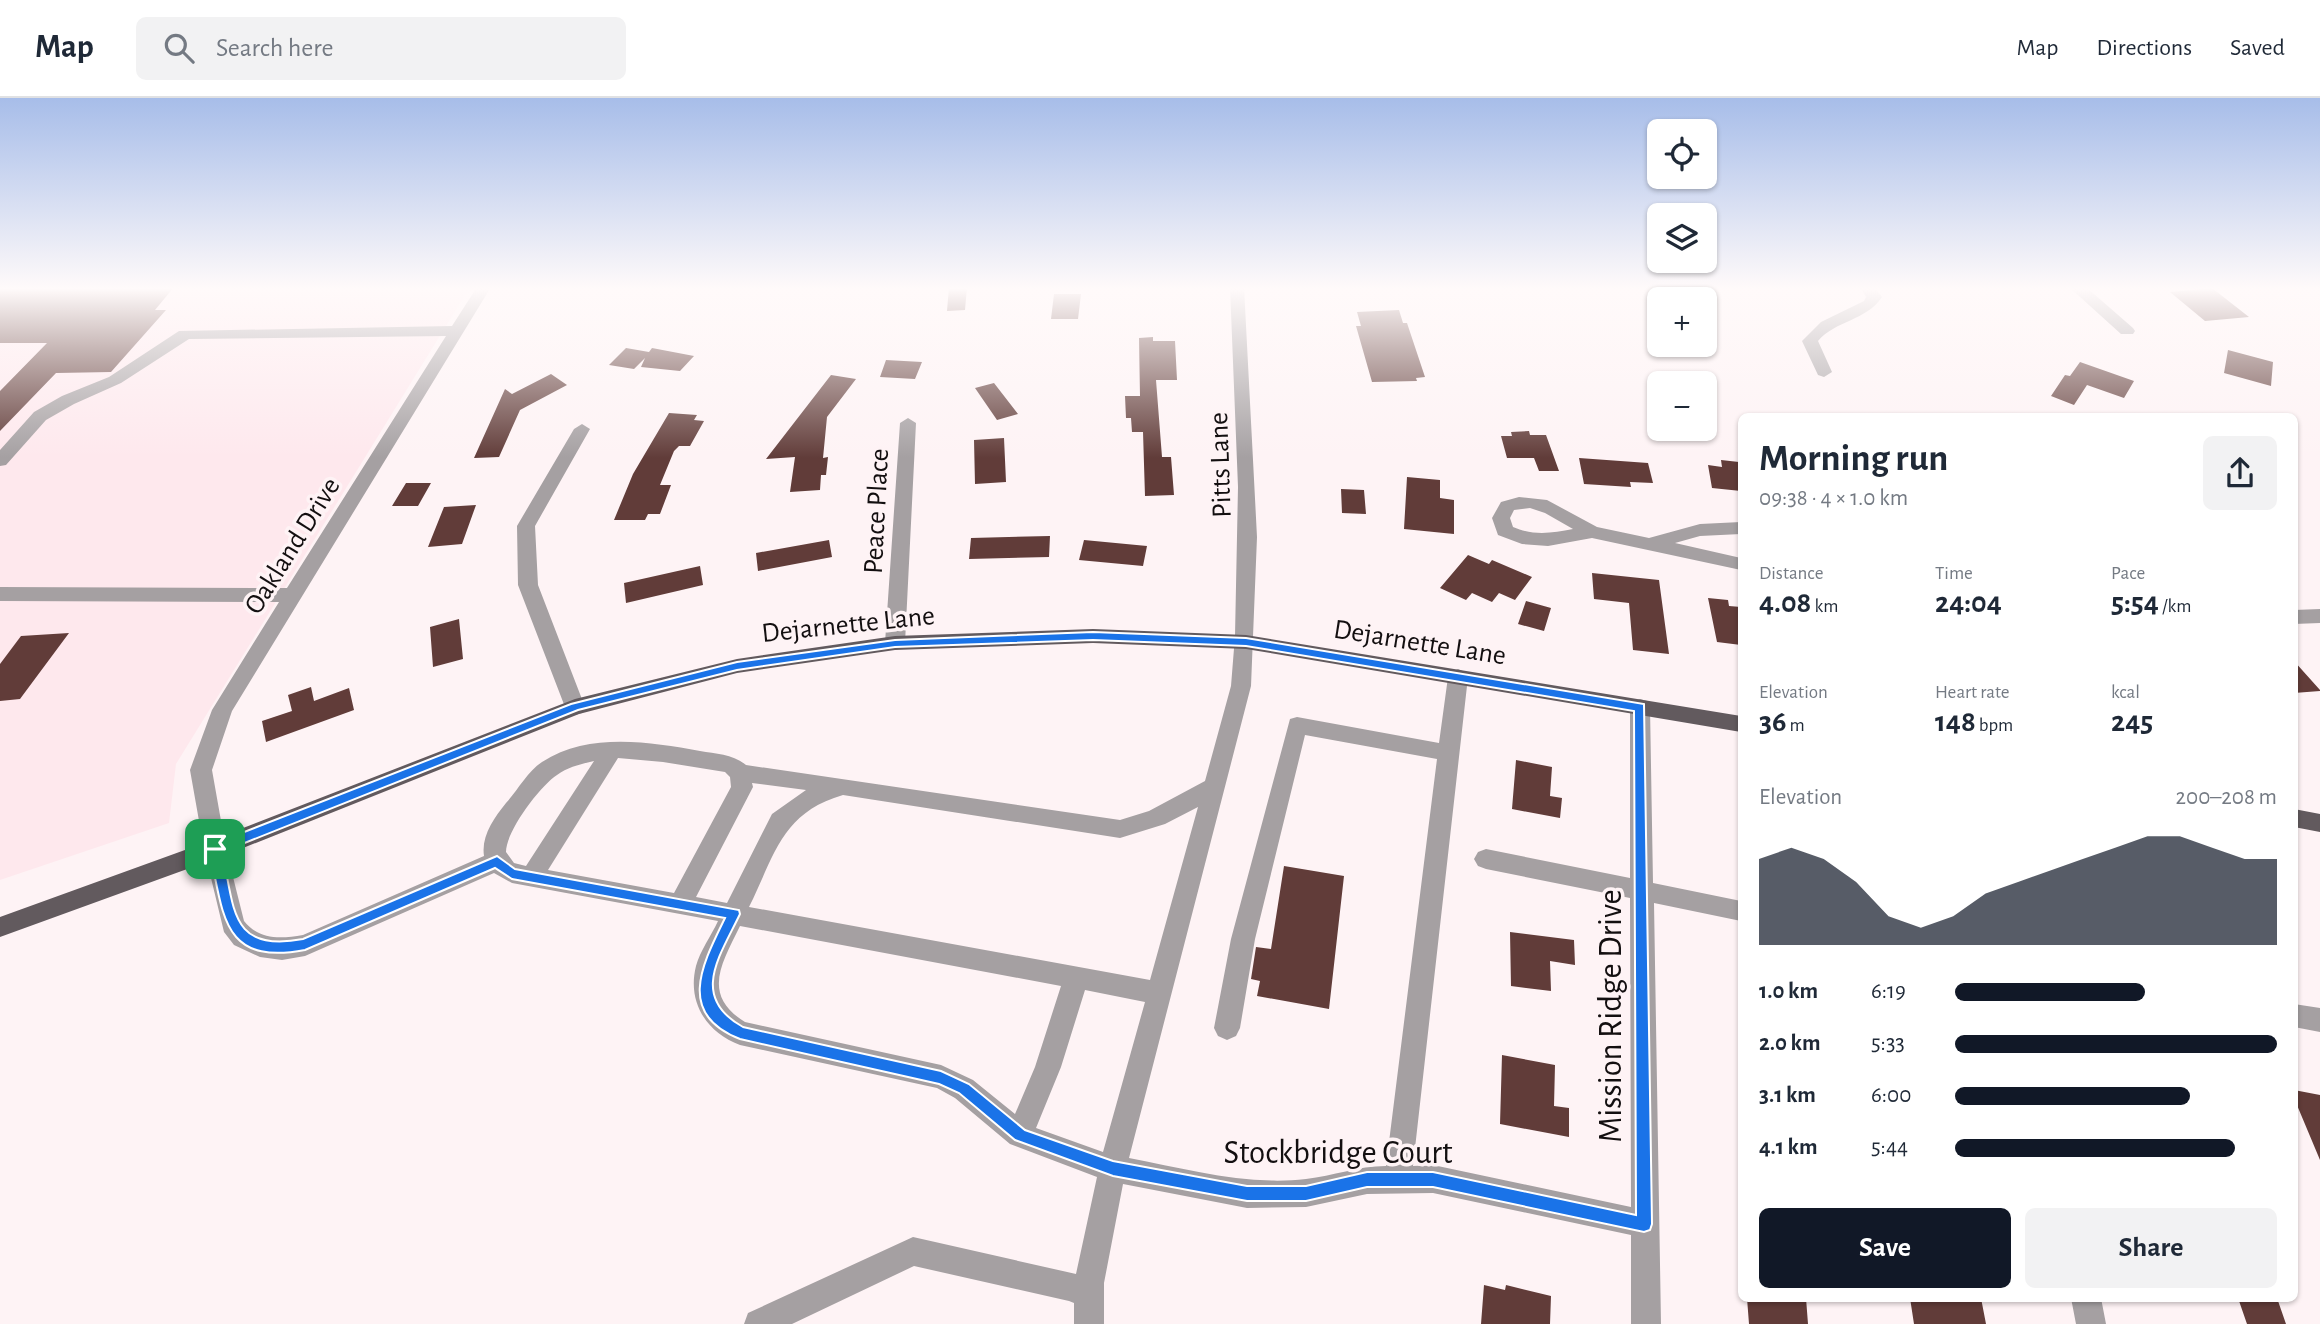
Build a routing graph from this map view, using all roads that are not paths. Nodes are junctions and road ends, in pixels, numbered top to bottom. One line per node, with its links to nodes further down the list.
1 (169, 344): 8 (street)
2 (449, 344): 14 (street, Oakland Drive)
3 (1240, 344): 17 (street, Pitts Lane)
4 (1811, 344): 5 (street)
5 (1824, 372)
6 (908, 423): 18 (street, Peace Place)
7 (582, 429): 20 (street)
8 (0, 461)
9 (1738, 528): 11 (street)
10 (1592, 532): 11 (street)
11 (1651, 543): 12 (street)
12 (1738, 563)
13 (0, 594): 14 (street)
14 (293, 595): 30 (street, Oakland Drive)
15 (2320, 616): 16 (street)
16 (2298, 617)
17 (1246, 642): 18 (main road, Dejarnette Lane); 19 (main road, Dejarnette Lane); 27 (street, Pitts Lane)
18 (895, 643): 20 (main road, Dejarnette Lane)
19 (1458, 677): 21 (main road, Dejarnette Lane); 24 (street)
20 (575, 707): 30 (main road, Dejarnette Lane)
21 (1640, 707): 22 (main road, Dejarnette Lane); 34 (street, Mission Ridge Drive)
22 (1738, 723)
23 (612, 750): 25 (street); 32 (street); 33 (street)
24 (1448, 753): 43 (street); 46 (street)
25 (740, 772): 26 (street); 35 (street)
26 (843, 786): 27 (street); 37 (street, Stockbridge Court)
27 (1214, 786): 40 (street, Pitts Lane)
28 (2298, 819): 29 (main road)
29 (2320, 823)
30 (215, 849): 32 (street, Oakland Drive); 38 (main road, Dejarnette Lane)
31 (1486, 859): 34 (street)
32 (497, 861): 33 (street)
33 (531, 877): 35 (street)
34 (1642, 891): 36 (street); 47 (street, Mission Ridge Drive)
35 (680, 904): 37 (street)
36 (1738, 910)
37 (734, 914): 39 (street); 44 (street, Stockbridge Court)
38 (0, 927)
39 (1076, 978): 40 (street); 44 (street)
40 (1159, 993): 45 (street, Pitts Lane)
41 (2298, 1016): 42 (street)
42 (2320, 1020)
43 (1227, 1028)
44 (1020, 1135): 45 (street, Stockbridge Court)
45 (1113, 1168): 46 (street, Stockbridge Court); 48 (street, Pitts Lane)
46 (1398, 1180): 47 (street, Stockbridge Court)
47 (1644, 1224): 52 (street, Mission Ridge Drive)
48 (1089, 1294): 50 (street); 51 (street, Pitts Lane)
49 (2087, 1302): 53 (street)
50 (759, 1324)
51 (1089, 1324)
52 (1646, 1324)
53 (2091, 1324)

